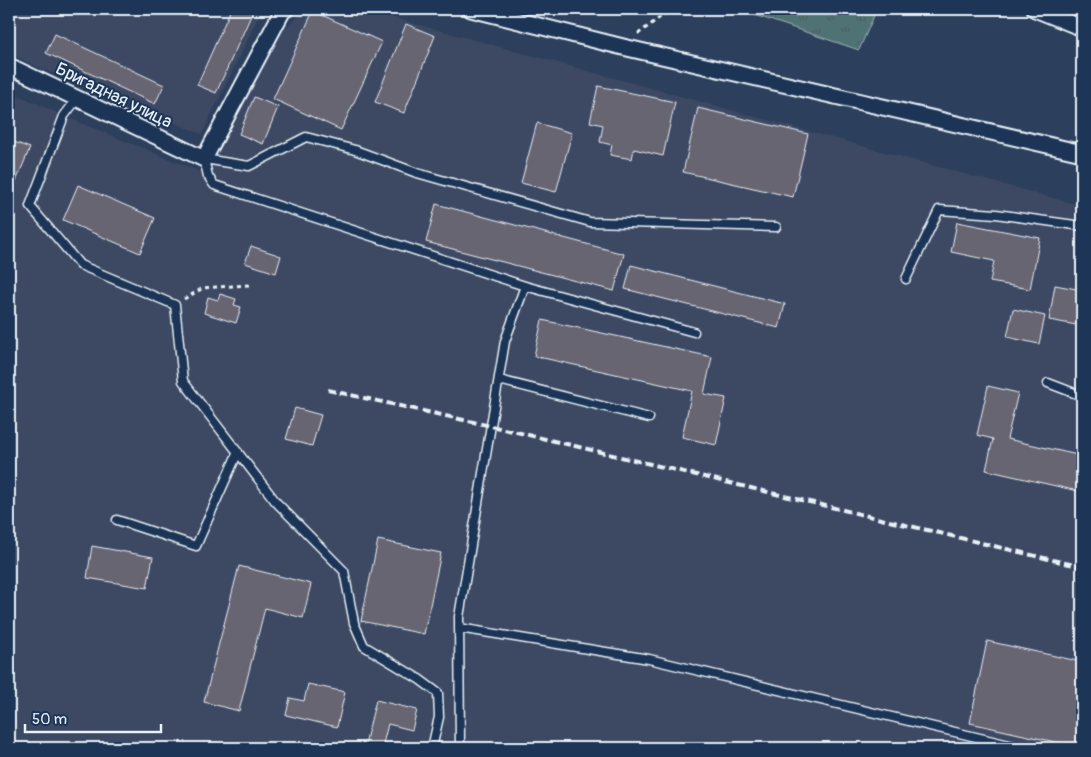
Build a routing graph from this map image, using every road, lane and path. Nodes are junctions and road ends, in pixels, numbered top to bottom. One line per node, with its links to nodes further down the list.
1 (286, 9): 10 (street)
2 (471, 9): 6 (street)
3 (671, 9): 6 (path)
4 (1035, 9): 5 (street)
5 (1082, 28)
6 (623, 46): 9 (street)
7 (9, 66): 8 (street, Бригадная улица)
8 (77, 98): 10 (street, Бригадная улица); 16 (lane)
9 (1082, 153)
10 (204, 159): 12 (lane); 15 (lane)
11 (1082, 226): 13 (lane)
12 (776, 227)
13 (906, 280)
14 (249, 285): 16 (path)
15 (526, 286): 17 (lane); 18 (lane)
16 (175, 305): 22 (lane)
17 (694, 332)
18 (498, 380): 21 (lane); 24 (lane)
19 (1048, 383): 20 (lane)
20 (1082, 396)
21 (649, 418)
22 (238, 452): 23 (lane); 25 (lane)
23 (117, 520)
24 (459, 628): 26 (lane); 27 (lane)
25 (432, 748)
26 (460, 748)
27 (1022, 748)

